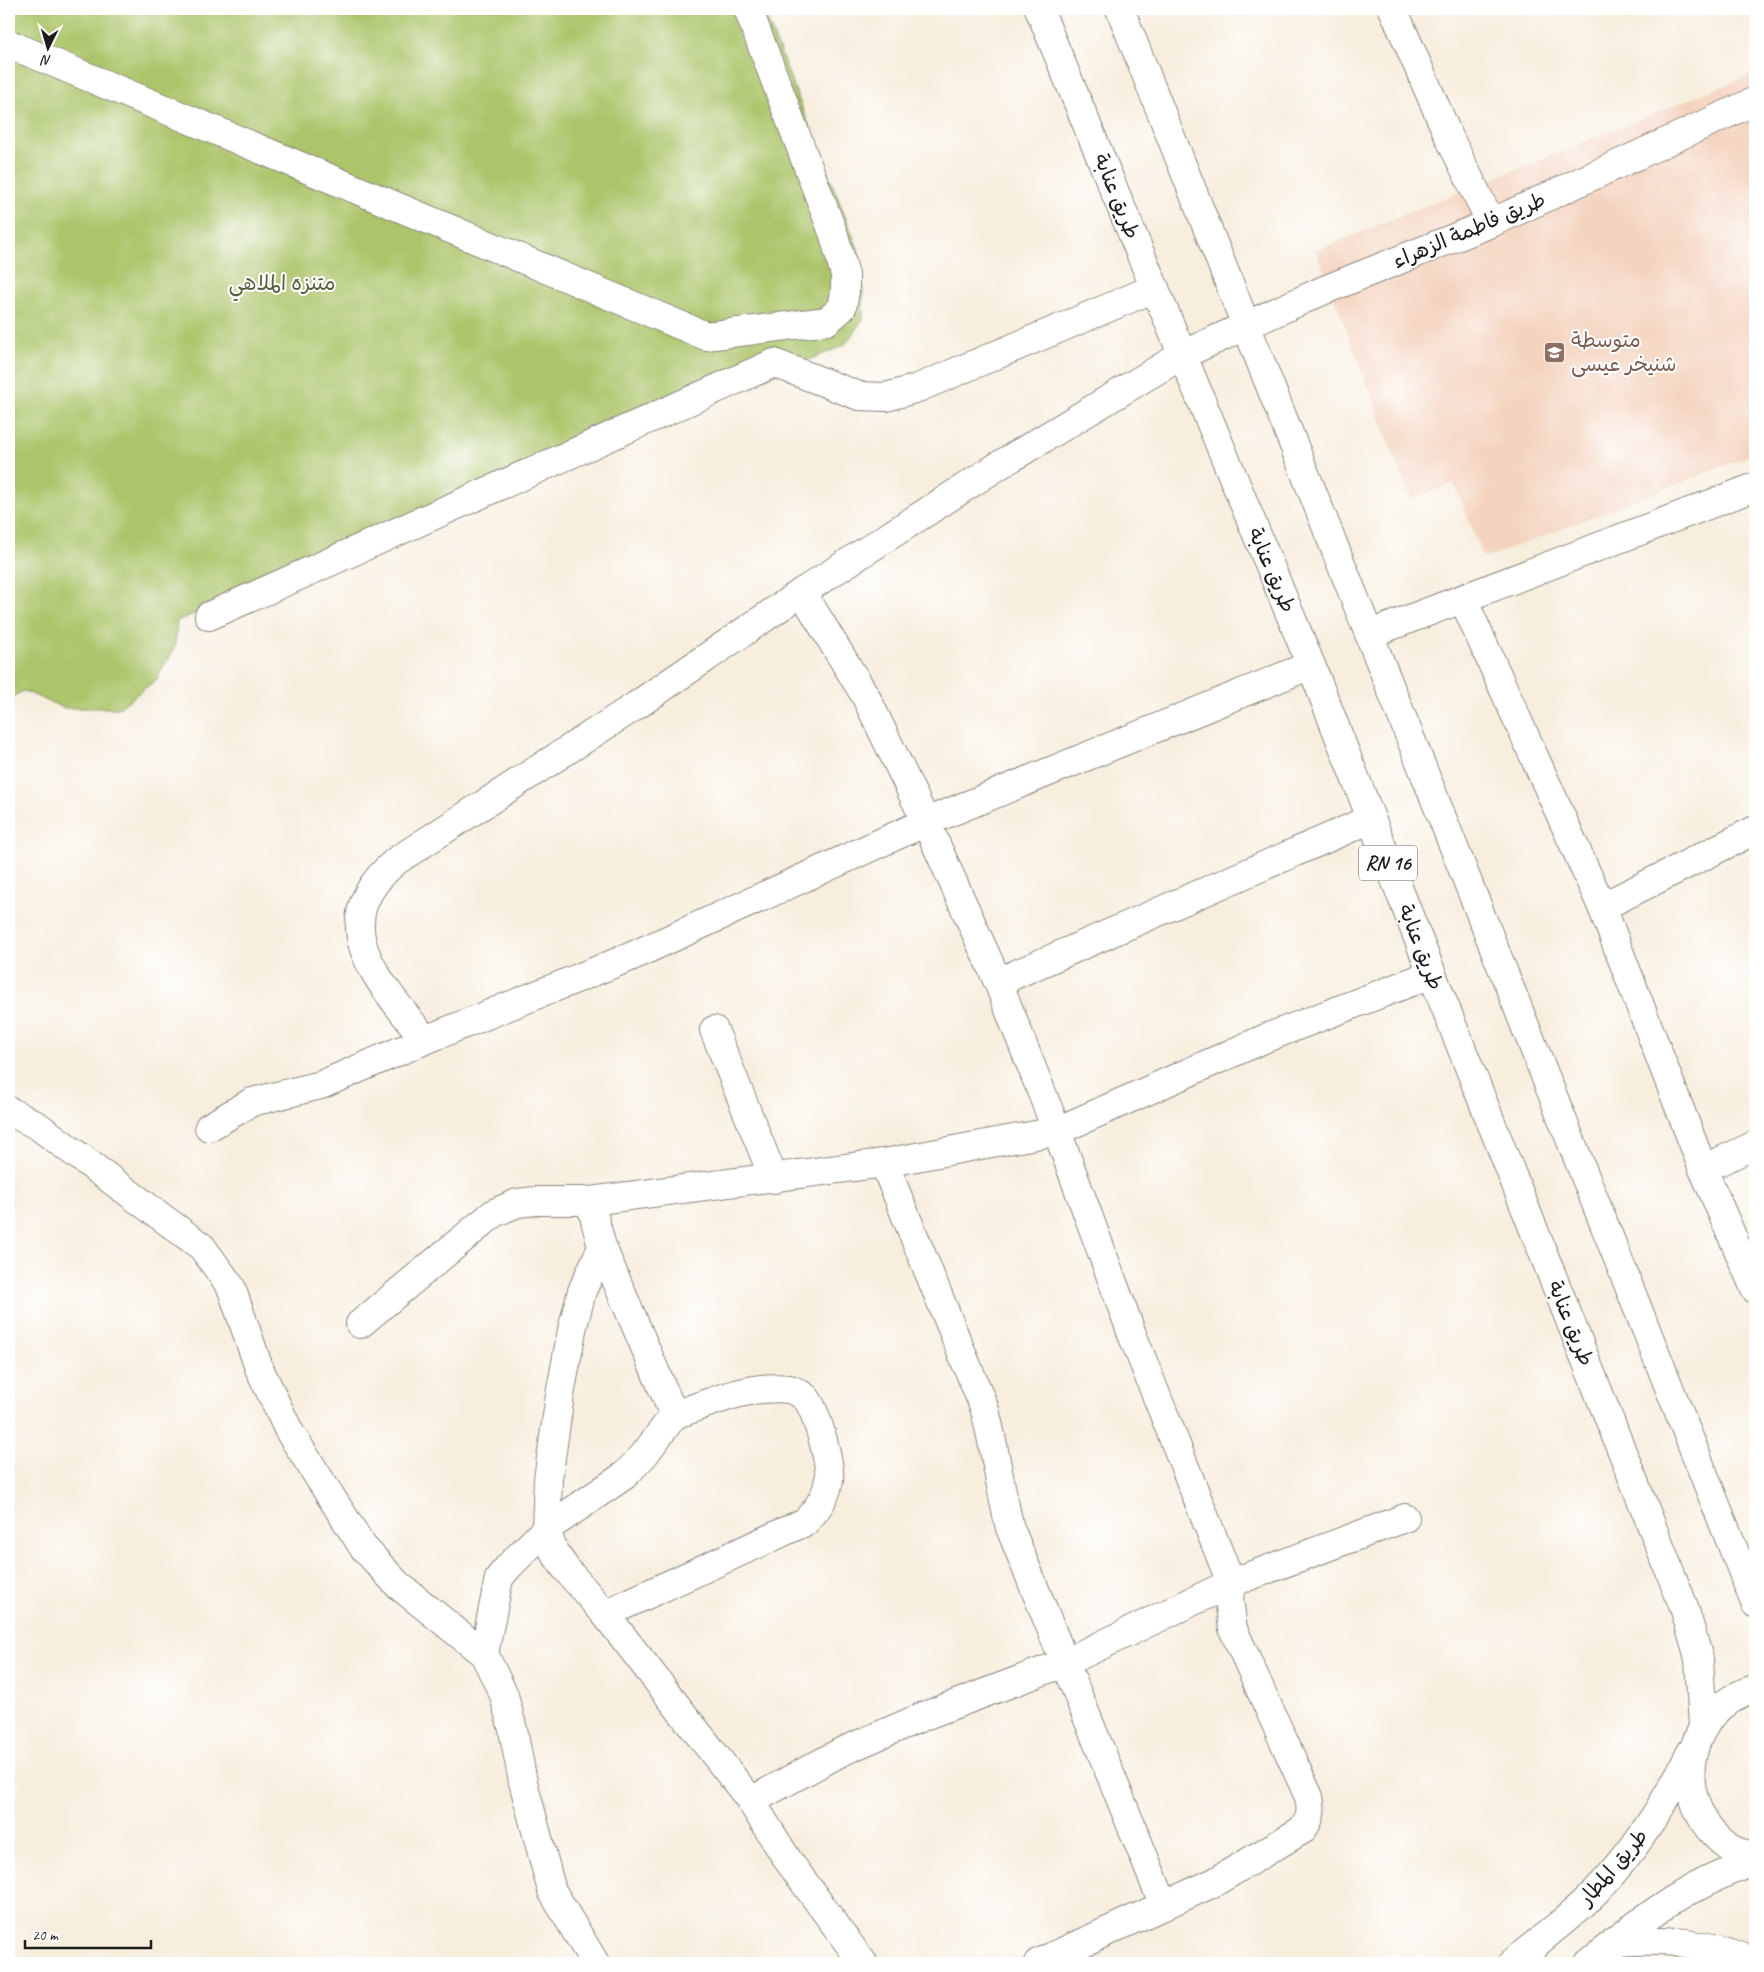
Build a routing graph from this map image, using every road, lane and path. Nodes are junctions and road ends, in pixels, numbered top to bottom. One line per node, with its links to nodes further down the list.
1 (748, 9): 5 (main road)
2 (1039, 9): 8 (main road, طريق عنابة / RN 16)
3 (1120, 9): 9 (main road)
4 (1393, 9): 7 (main road)
5 (9, 44)
6 (1755, 101): 7 (main road, طريق فاطمة الزهراء)
7 (1491, 223): 9 (main road, طريق فاطمة الزهراء)
8 (1155, 288): 10 (main road, طريق عنابة / RN 16); 14 (main road)
9 (1246, 326): 10 (main road, طريق فاطمة الزهراء); 15 (main road)
10 (1182, 355): 12 (main road, طريق فاطمة الزهراء); 16 (main road, طريق عنابة / RN 16)
11 (1755, 487): 13 (main road)
12 (802, 592): 18 (main road); 24 (main road, طريق فاطمة الزهراء)
13 (1463, 599): 15 (main road); 20 (main road)
14 (209, 616)
15 (1370, 634): 40 (main road)
16 (1312, 665): 17 (main road, طريق عنابة / RN 16); 18 (main road)
17 (1371, 819): 21 (main road, طريق عنابة / RN 16); 22 (main road)
18 (926, 822): 22 (main road); 24 (main road)
19 (1755, 830): 20 (main road)
20 (1602, 907): 30 (main road)
21 (1432, 974): 27 (main road); 45 (main road, طريق عنابة / RN 16)
22 (998, 982): 27 (main road)
23 (714, 1030): 31 (main road)
24 (425, 1040): 26 (main road)
25 (9, 1111): 42 (main road)
26 (210, 1127)
27 (1057, 1131): 29 (main road); 39 (main road)
28 (1755, 1144): 30 (main road)
29 (884, 1163): 31 (main road); 43 (main road)
30 (1703, 1170): 34 (main road)
31 (774, 1179): 32 (main road)
32 (590, 1201): 33 (main road); 35 (main road)
33 (602, 1247): 36 (main road); 38 (main road)
34 (1755, 1289)
35 (360, 1324)
36 (674, 1415): 38 (main road); 41 (main road)
37 (1405, 1518): 39 (main road)
38 (546, 1529): 41 (main road); 42 (main road)
39 (1231, 1583): 43 (main road); 49 (main road)
40 (1755, 1603)
41 (605, 1614): 47 (main road)
42 (484, 1654): 52 (main road)
43 (1064, 1663): 47 (main road); 49 (main road)
44 (1755, 1689): 45 (main road)
45 (1703, 1727): 46 (main road, طريق المطار)
46 (1691, 1752): 48 (main road); 55 (main road, طريق المطار)
47 (751, 1801): 53 (main road)
48 (1755, 1860): 50 (main road)
49 (1164, 1906): 54 (main road)
50 (1614, 1942): 51 (main road); 56 (main road)
51 (1755, 1962)
52 (595, 1963)
53 (863, 1963)
54 (1038, 1963)
55 (1512, 1963)
56 (1589, 1963)

